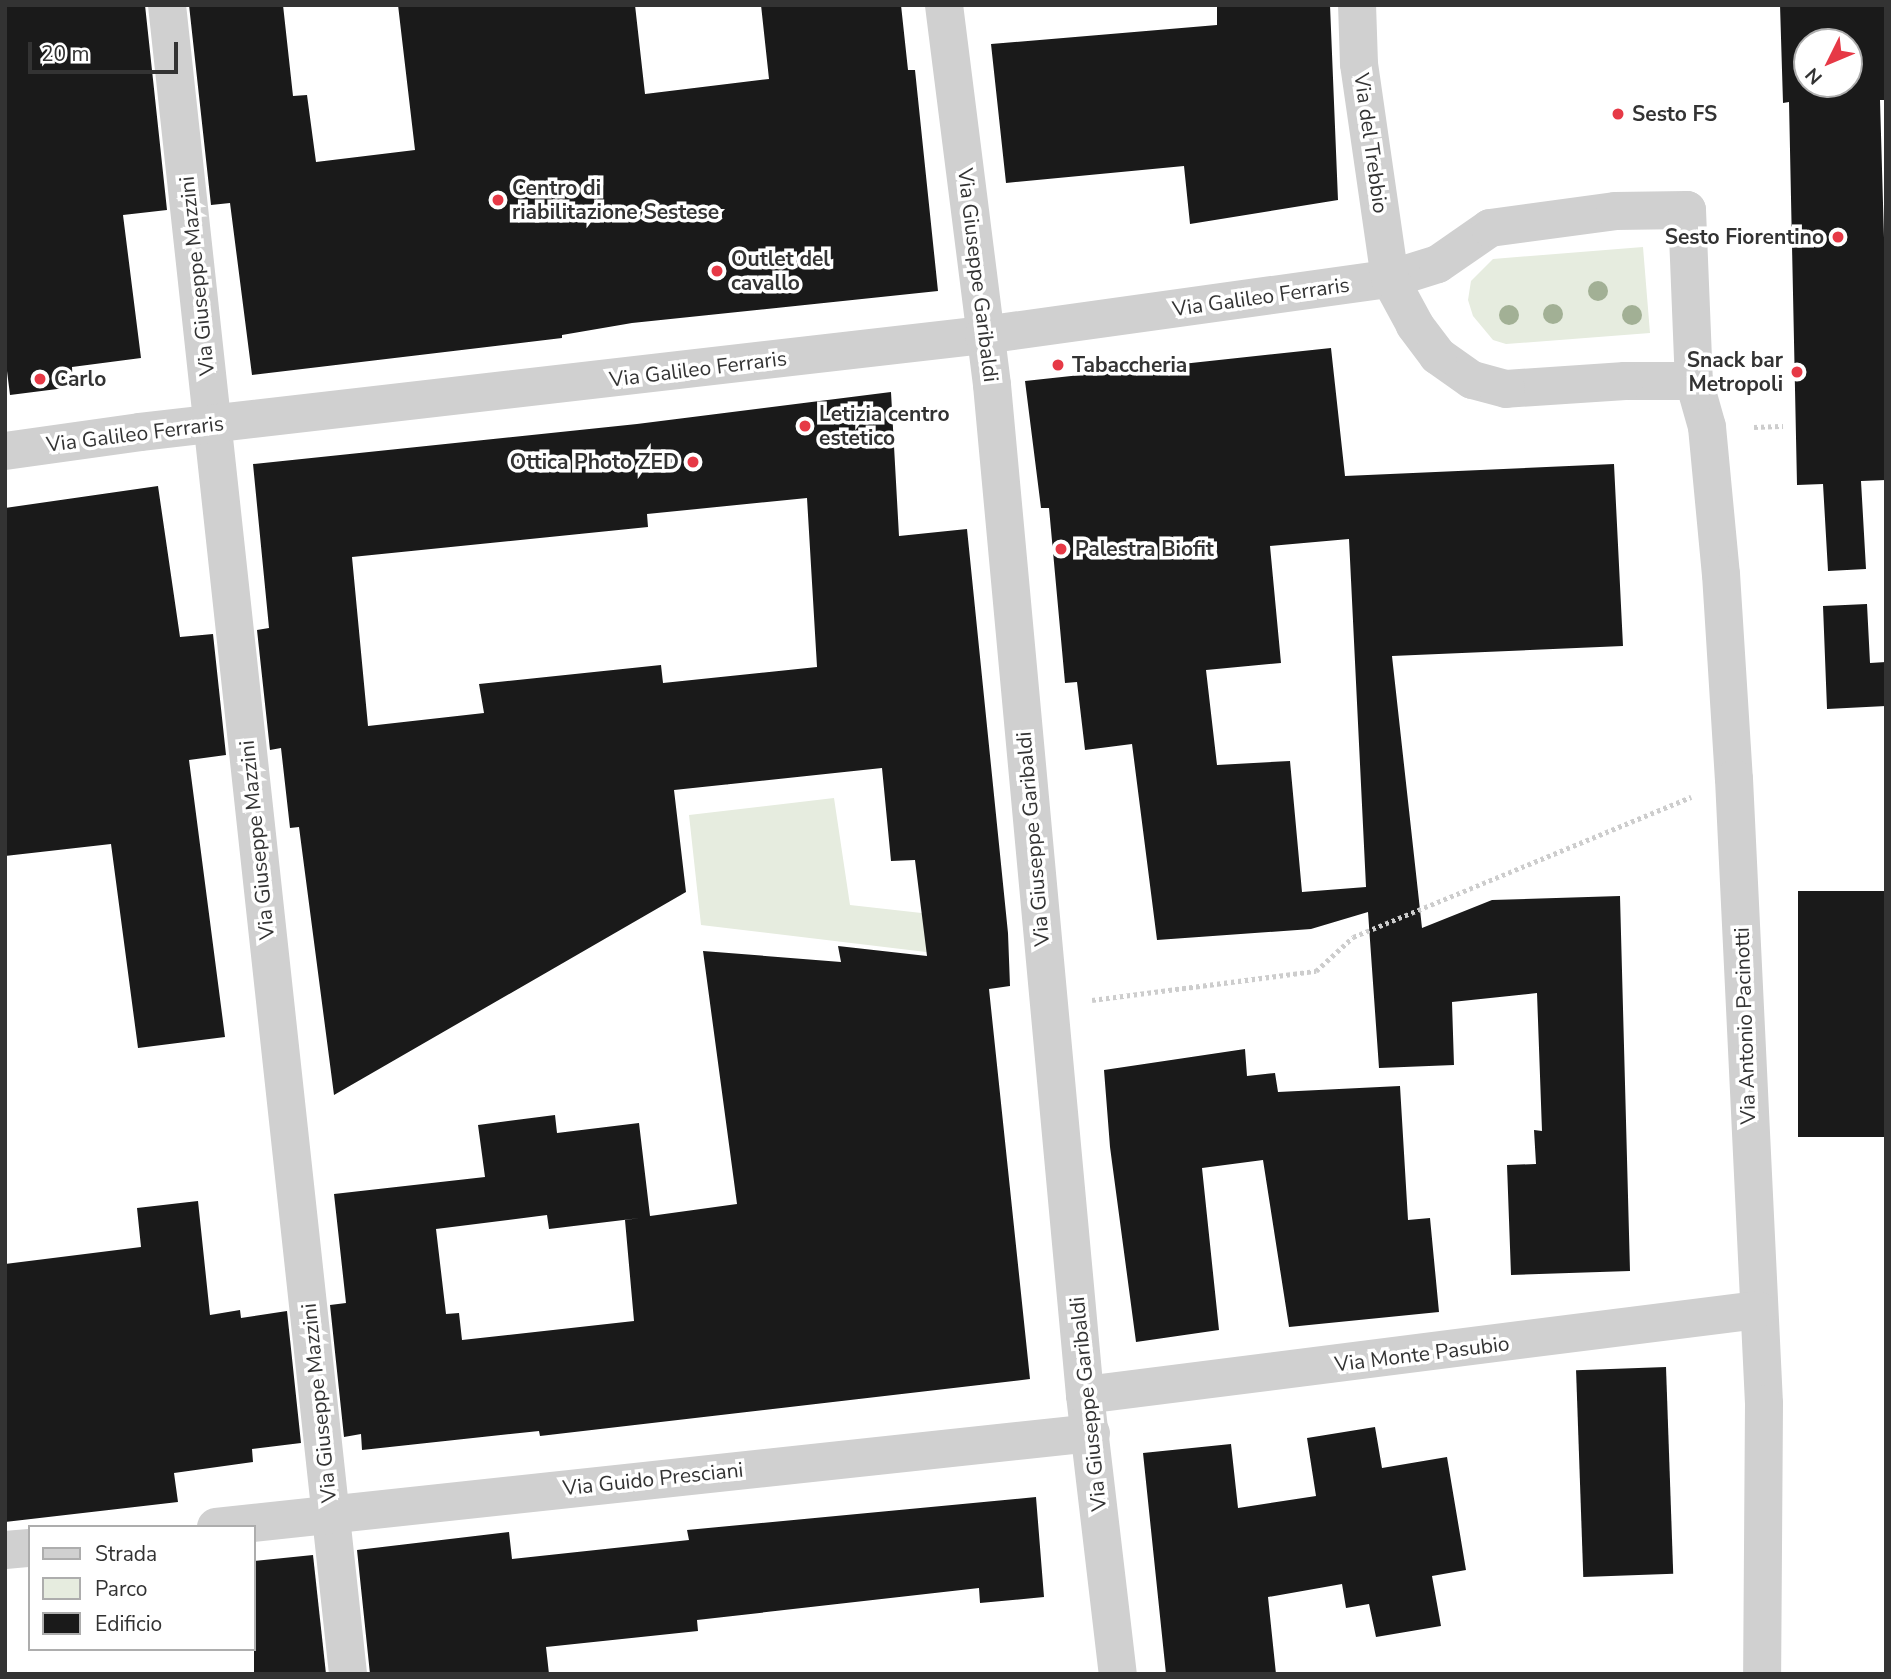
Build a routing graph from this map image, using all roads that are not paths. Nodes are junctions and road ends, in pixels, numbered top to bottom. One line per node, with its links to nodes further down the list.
1 (167, 5): 7 (street, Via Giuseppe Mazzini)
2 (944, 5): 5 (street, Via Giuseppe Garibaldi)
3 (1357, 5): 4 (street, Via del Trebbio)
4 (1390, 279): 5 (street, Via Galileo Ferraris); 6 (street); 6 (street, Via Galileo Ferraris)
5 (985, 335): 7 (street, Via Galileo Ferraris); 10 (street, Via Giuseppe Garibaldi)
6 (1694, 381): 9 (street, Via Antonio Pacinotti)
7 (212, 425): 8 (street, Via Galileo Ferraris); 12 (street, Via Giuseppe Mazzini)
8 (5, 451)
9 (1757, 1310): 10 (street, Via Monte Pasubio); 18 (street, Via Antonio Pacinotti)
10 (1086, 1395): 11 (street, Via Giuseppe Garibaldi)
11 (1091, 1433): 12 (street, Via Guido Presciani); 17 (street, Via Giuseppe Garibaldi)
12 (331, 1514): 13 (street, Via Guido Presciani); 16 (street, Via Giuseppe Mazzini)
13 (234, 1525)
14 (28, 1548): 15 (street)
15 (5, 1550)
16 (348, 1674)
17 (1118, 1674)
18 (1762, 1674)

